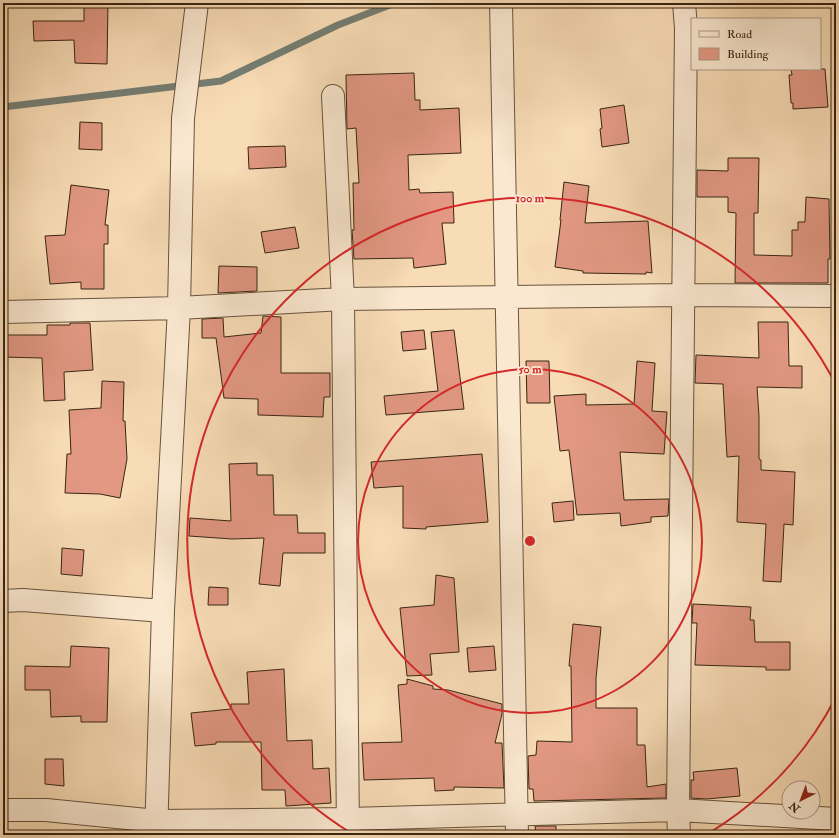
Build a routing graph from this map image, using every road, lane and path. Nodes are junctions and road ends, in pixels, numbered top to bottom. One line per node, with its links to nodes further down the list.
1 (198, 3): 9 (street)
2 (501, 3): 7 (street)
3 (684, 3): 5 (street)
4 (333, 96): 8 (street)
5 (683, 295): 6 (street); 7 (street); 14 (street)
6 (836, 296)
7 (507, 297): 8 (street); 16 (street)
8 (344, 299): 9 (street); 17 (street)
9 (179, 308): 10 (street); 12 (street)
10 (3, 312)
11 (3, 600): 12 (street)
12 (163, 611): 18 (street)
13 (3, 810): 18 (street)
14 (678, 810): 15 (street); 16 (street); 19 (street)
15 (836, 819)
16 (517, 825): 17 (street)
17 (348, 827): 18 (street)
18 (157, 828)
19 (679, 835)

